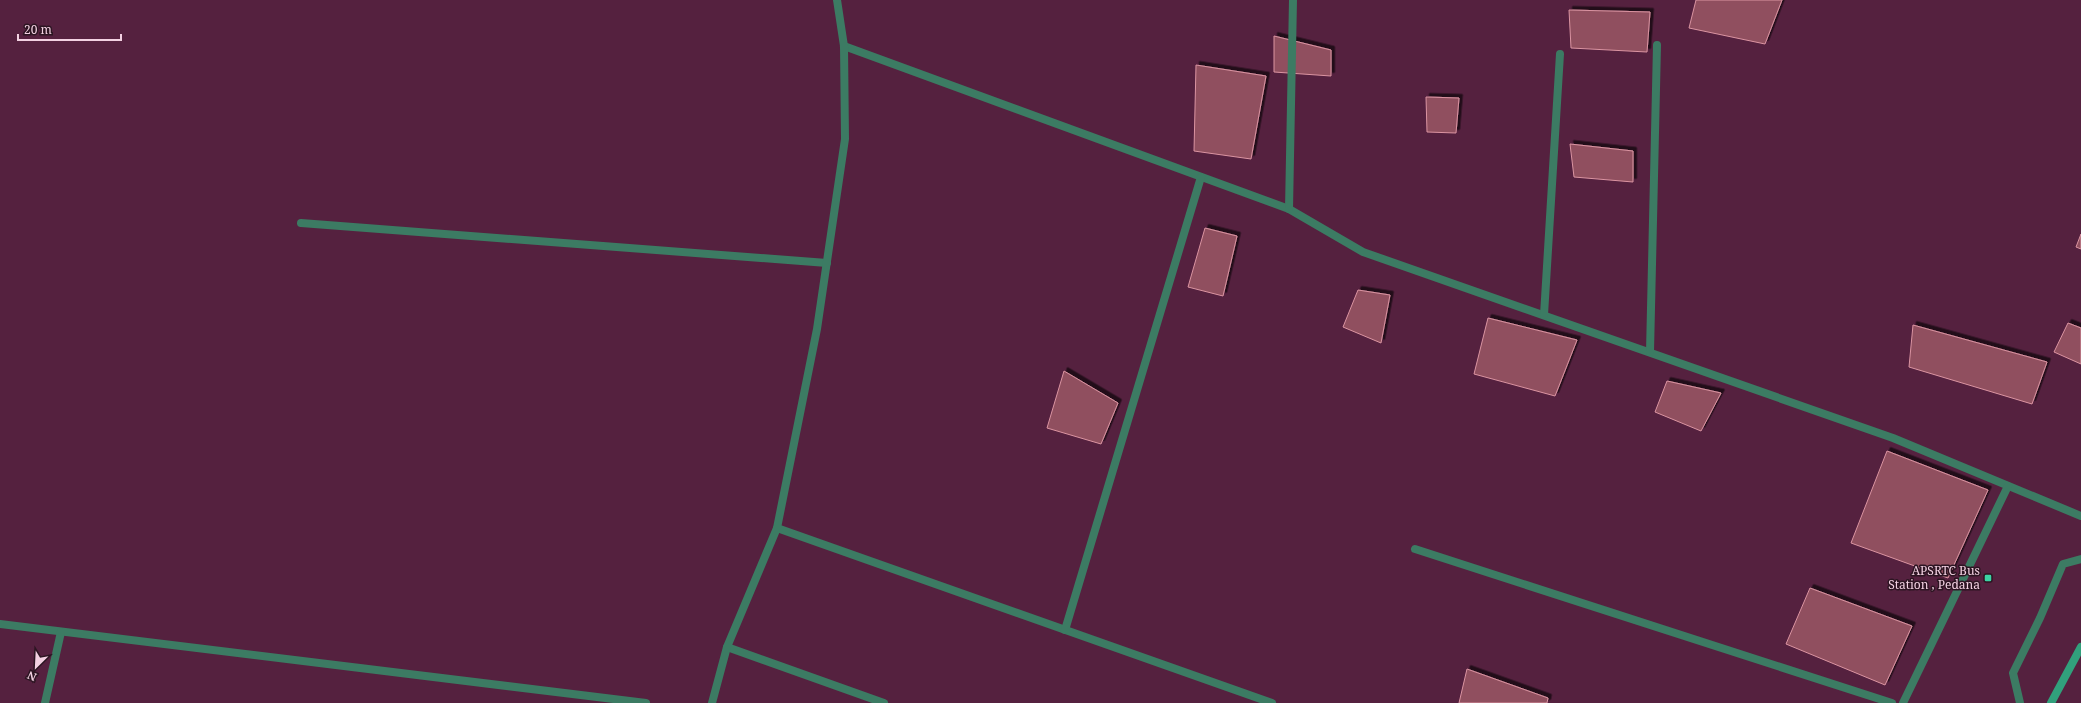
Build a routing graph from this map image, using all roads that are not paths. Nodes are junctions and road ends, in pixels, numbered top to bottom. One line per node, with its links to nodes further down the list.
1 (838, 0): 4 (street)
2 (1293, 0): 7 (street)
3 (1657, 45): 11 (street)
4 (844, 46): 6 (street); 9 (street)
5 (1560, 54): 10 (street)
6 (1201, 177): 7 (street); 18 (street)
7 (1289, 209): 10 (street)
8 (301, 223): 9 (street)
9 (827, 263): 14 (street)
10 (1544, 315): 11 (street)
11 (1650, 352): 12 (street)
12 (2008, 486): 13 (street); 28 (street)
13 (2081, 516)
14 (776, 528): 18 (street); 20 (street)
15 (1415, 549): 27 (street)
16 (2081, 559): 29 (street)
17 (0, 624): 19 (street)
18 (1065, 630): 26 (street)
19 (61, 632): 22 (street); 23 (street)
20 (727, 647): 24 (street); 25 (street)
21 (2081, 647): 30 (main road)
22 (45, 703)
23 (646, 703)
24 (712, 703)
25 (884, 703)
26 (1272, 703)
27 (1892, 703)
28 (1903, 703)
29 (2020, 703)
30 (2051, 703)

